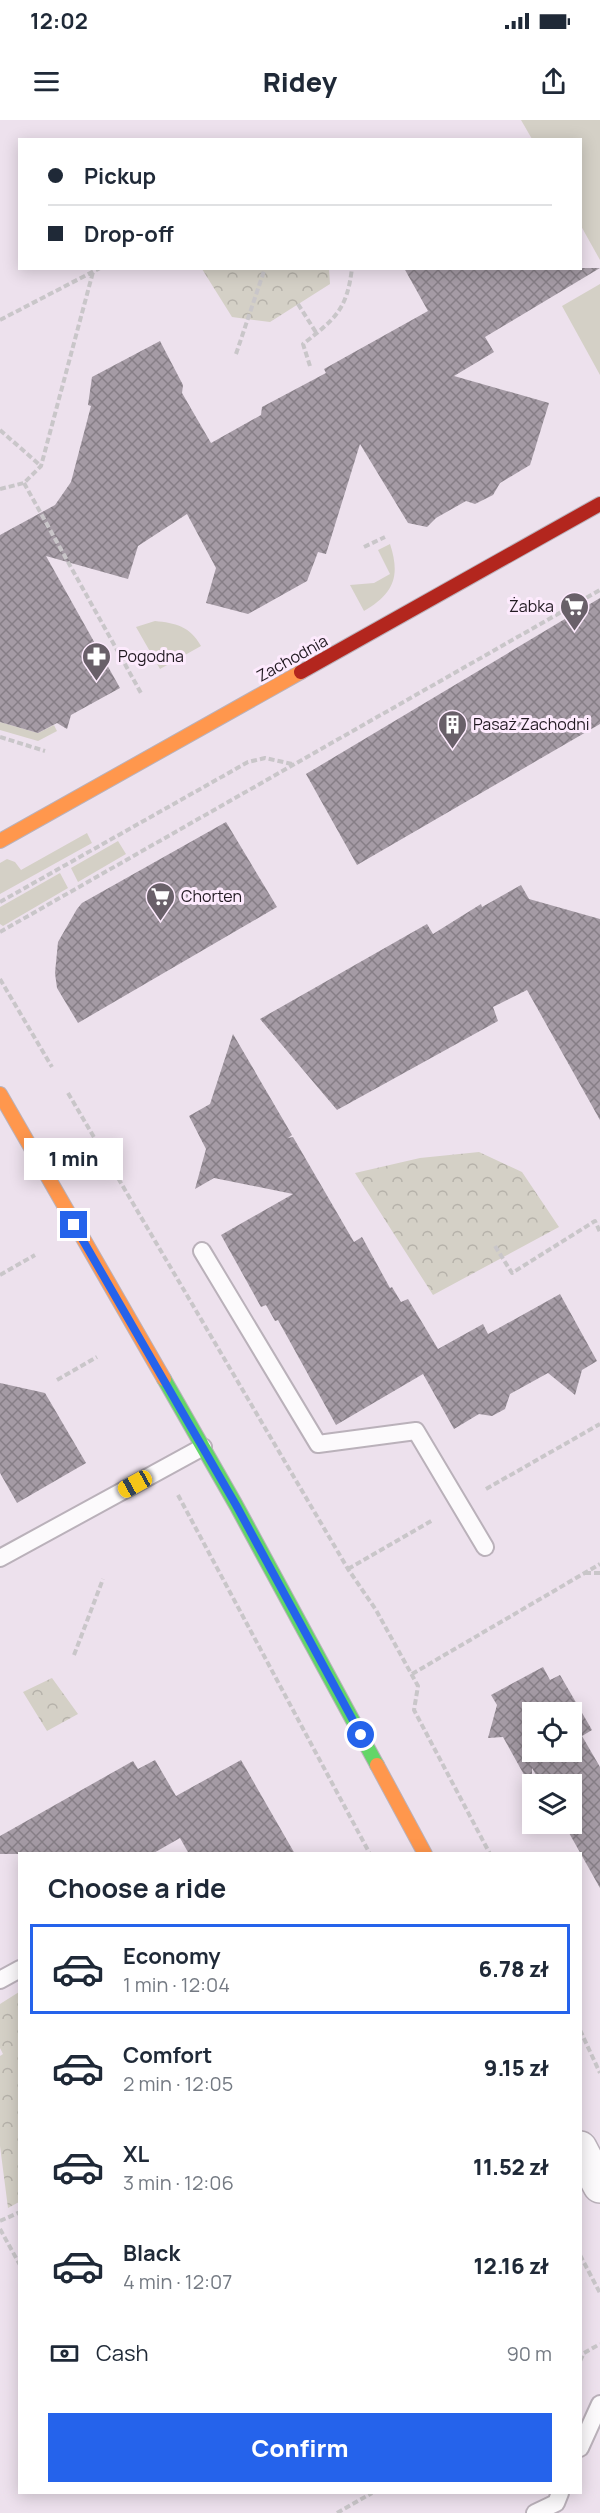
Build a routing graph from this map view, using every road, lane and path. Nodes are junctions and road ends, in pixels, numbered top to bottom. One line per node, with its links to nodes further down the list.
1 (96, 270): 4 (path)
2 (264, 270): 8 (path)
3 (352, 270): 7 (path)
4 (93, 272): 6 (path); 11 (path)
5 (298, 304): 7 (path)
6 (0, 320)
7 (316, 334): 9 (path)
8 (236, 354)
9 (310, 366)
10 (0, 430): 11 (path)
11 (41, 466): 12 (path)
12 (24, 483): 13 (path); 18 (path)
13 (0, 489)
14 (600, 504): 22 (street, Zachodnia)
15 (385, 537): 16 (path)
16 (364, 547)
17 (600, 590): 21 (path)
18 (141, 693)
19 (0, 737): 20 (path)
20 (45, 751)
21 (293, 764): 23 (path); 24 (path)
22 (0, 841)
23 (0, 902)
24 (0, 932)
25 (0, 979): 26 (path)
26 (52, 1067)
27 (0, 1094): 36 (street)
28 (68, 1094): 45 (path)
29 (600, 1232): 30 (path)
30 (495, 1246)
31 (202, 1251): 38 (lane)
32 (35, 1255): 33 (path)
33 (0, 1275)
34 (97, 1357): 35 (path)
35 (57, 1380)
36 (203, 1447): 37 (lane); 47 (street)
37 (163, 1468): 39 (lane); 46 (path)
38 (485, 1547)
39 (0, 1558)
40 (600, 1564): 41 (path)
41 (584, 1573): 42 (path); 45 (path)
42 (600, 1573)
43 (103, 1579): 44 (path)
44 (74, 1655)
45 (411, 1674): 48 (path)
46 (369, 1852)
47 (423, 1852)
48 (489, 1852)
49 (18, 1970): 50 (lane)
50 (0, 1980)
51 (582, 2035): 52 (path)
52 (600, 2073)
53 (582, 2152): 54 (street)
54 (600, 2186)
55 (18, 2213): 56 (path)
56 (0, 2221)
57 (0, 2229): 59 (path)
58 (582, 2259): 60 (path)
59 (18, 2261)
60 (600, 2293)
61 (600, 2344): 62 (path)
62 (582, 2357)
63 (600, 2404): 64 (lane)
64 (582, 2444)
65 (370, 2494): 67 (path)
66 (560, 2494): 68 (lane)
67 (337, 2513)
68 (535, 2513)

